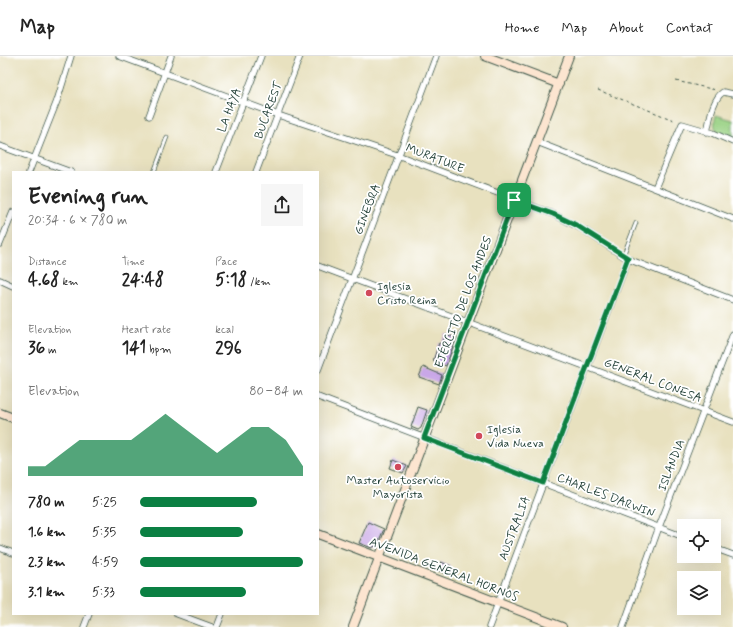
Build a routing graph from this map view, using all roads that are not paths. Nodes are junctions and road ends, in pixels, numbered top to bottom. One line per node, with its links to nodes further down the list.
1 (71, 56): 21 (street)
2 (119, 56): 9 (street, MURATURE)
3 (171, 56): 9 (street)
4 (261, 56): 12 (street, LA HAYA)
5 (300, 56): 13 (street, BUCAREST)
6 (436, 56): 20 (street, GINEBRA)
7 (485, 56): 10 (main road)
8 (569, 56): 10 (main road, EJÉRCITO DE LOS ANDES)
9 (165, 73): 12 (street, MURATURE); 14 (street)
10 (559, 84): 17 (main road, EJÉRCITO DE LOS ANDES)
11 (733, 94): 15 (street)
12 (244, 102): 13 (street, MURATURE); 25 (street, LA HAYA)
13 (278, 114): 20 (street, MURATURE); 26 (street, BUCAREST)
14 (149, 116)
15 (707, 132): 18 (street); 27 (street)
16 (167, 137): 24 (lane)
17 (537, 142): 27 (street); 28 (main road, EJÉRCITO DE LOS ANDES)
18 (733, 142)
19 (0, 146): 21 (street)
20 (400, 156): 28 (street, MURATURE); 35 (street, GINEBRA)
21 (34, 158): 22 (street); 23 (street)
22 (29, 171)
23 (67, 171)
24 (154, 171)
25 (216, 171)
26 (256, 171)
27 (655, 188): 30 (street)
28 (514, 200): 33 (street, MURATURE); 39 (main road, EJÉRCITO DE LOS ANDES)
29 (12, 214): 32 (street)
30 (733, 219)
31 (636, 223): 33 (lane)
32 (0, 244)
33 (626, 257): 38 (street, MURATURE); 41 (street, AUSTRALIA)
34 (319, 266): 35 (street, GENERAL CONESA)
35 (352, 278): 39 (street, GENERAL CONESA); 42 (street, GINEBRA)
36 (0, 280): 37 (street)
37 (12, 286)
38 (733, 300)
39 (468, 323): 41 (street, GENERAL CONESA); 48 (main road, EJÉRCITO DE LOS ANDES)
40 (733, 334): 44 (street, ISLANDIA)
41 (586, 366): 44 (street, GENERAL CONESA); 49 (street, AUSTRALIA)
42 (319, 367)
43 (319, 397): 48 (street, CHARLES DARWIN)
44 (703, 411): 47 (street, GENERAL CONESA); 50 (street, ISLANDIA)
45 (0, 413): 46 (main road)
46 (12, 418)
47 (733, 422)
48 (424, 438): 49 (street, CHARLES DARWIN); 57 (main road, EJÉRCITO DE LOS ANDES)
49 (543, 483): 50 (street, CHARLES DARWIN); 58 (street, AUSTRALIA)
50 (659, 527): 52 (street, CHARLES DARWIN); 68 (street, ISLANDIA)
51 (319, 534): 57 (main road, AVENIDA GENERAL HORNOS)
52 (677, 534)
53 (0, 548): 55 (street)
54 (721, 551): 56 (street)
55 (12, 553)
56 (733, 555)
57 (379, 557): 58 (main road, AVENIDA GENERAL HORNOS); 65 (main road, EJÉRCITO DE LOS ANDES)
58 (498, 603): 66 (street, AUSTRALIA); 67 (main road, AVENIDA GENERAL HORNOS)
59 (89, 615): 62 (street)
60 (180, 615): 63 (street)
61 (222, 615): 64 (street)
62 (84, 627)
63 (212, 627)
64 (218, 627)
65 (353, 627)
66 (489, 627)
67 (562, 627)
68 (623, 627)

